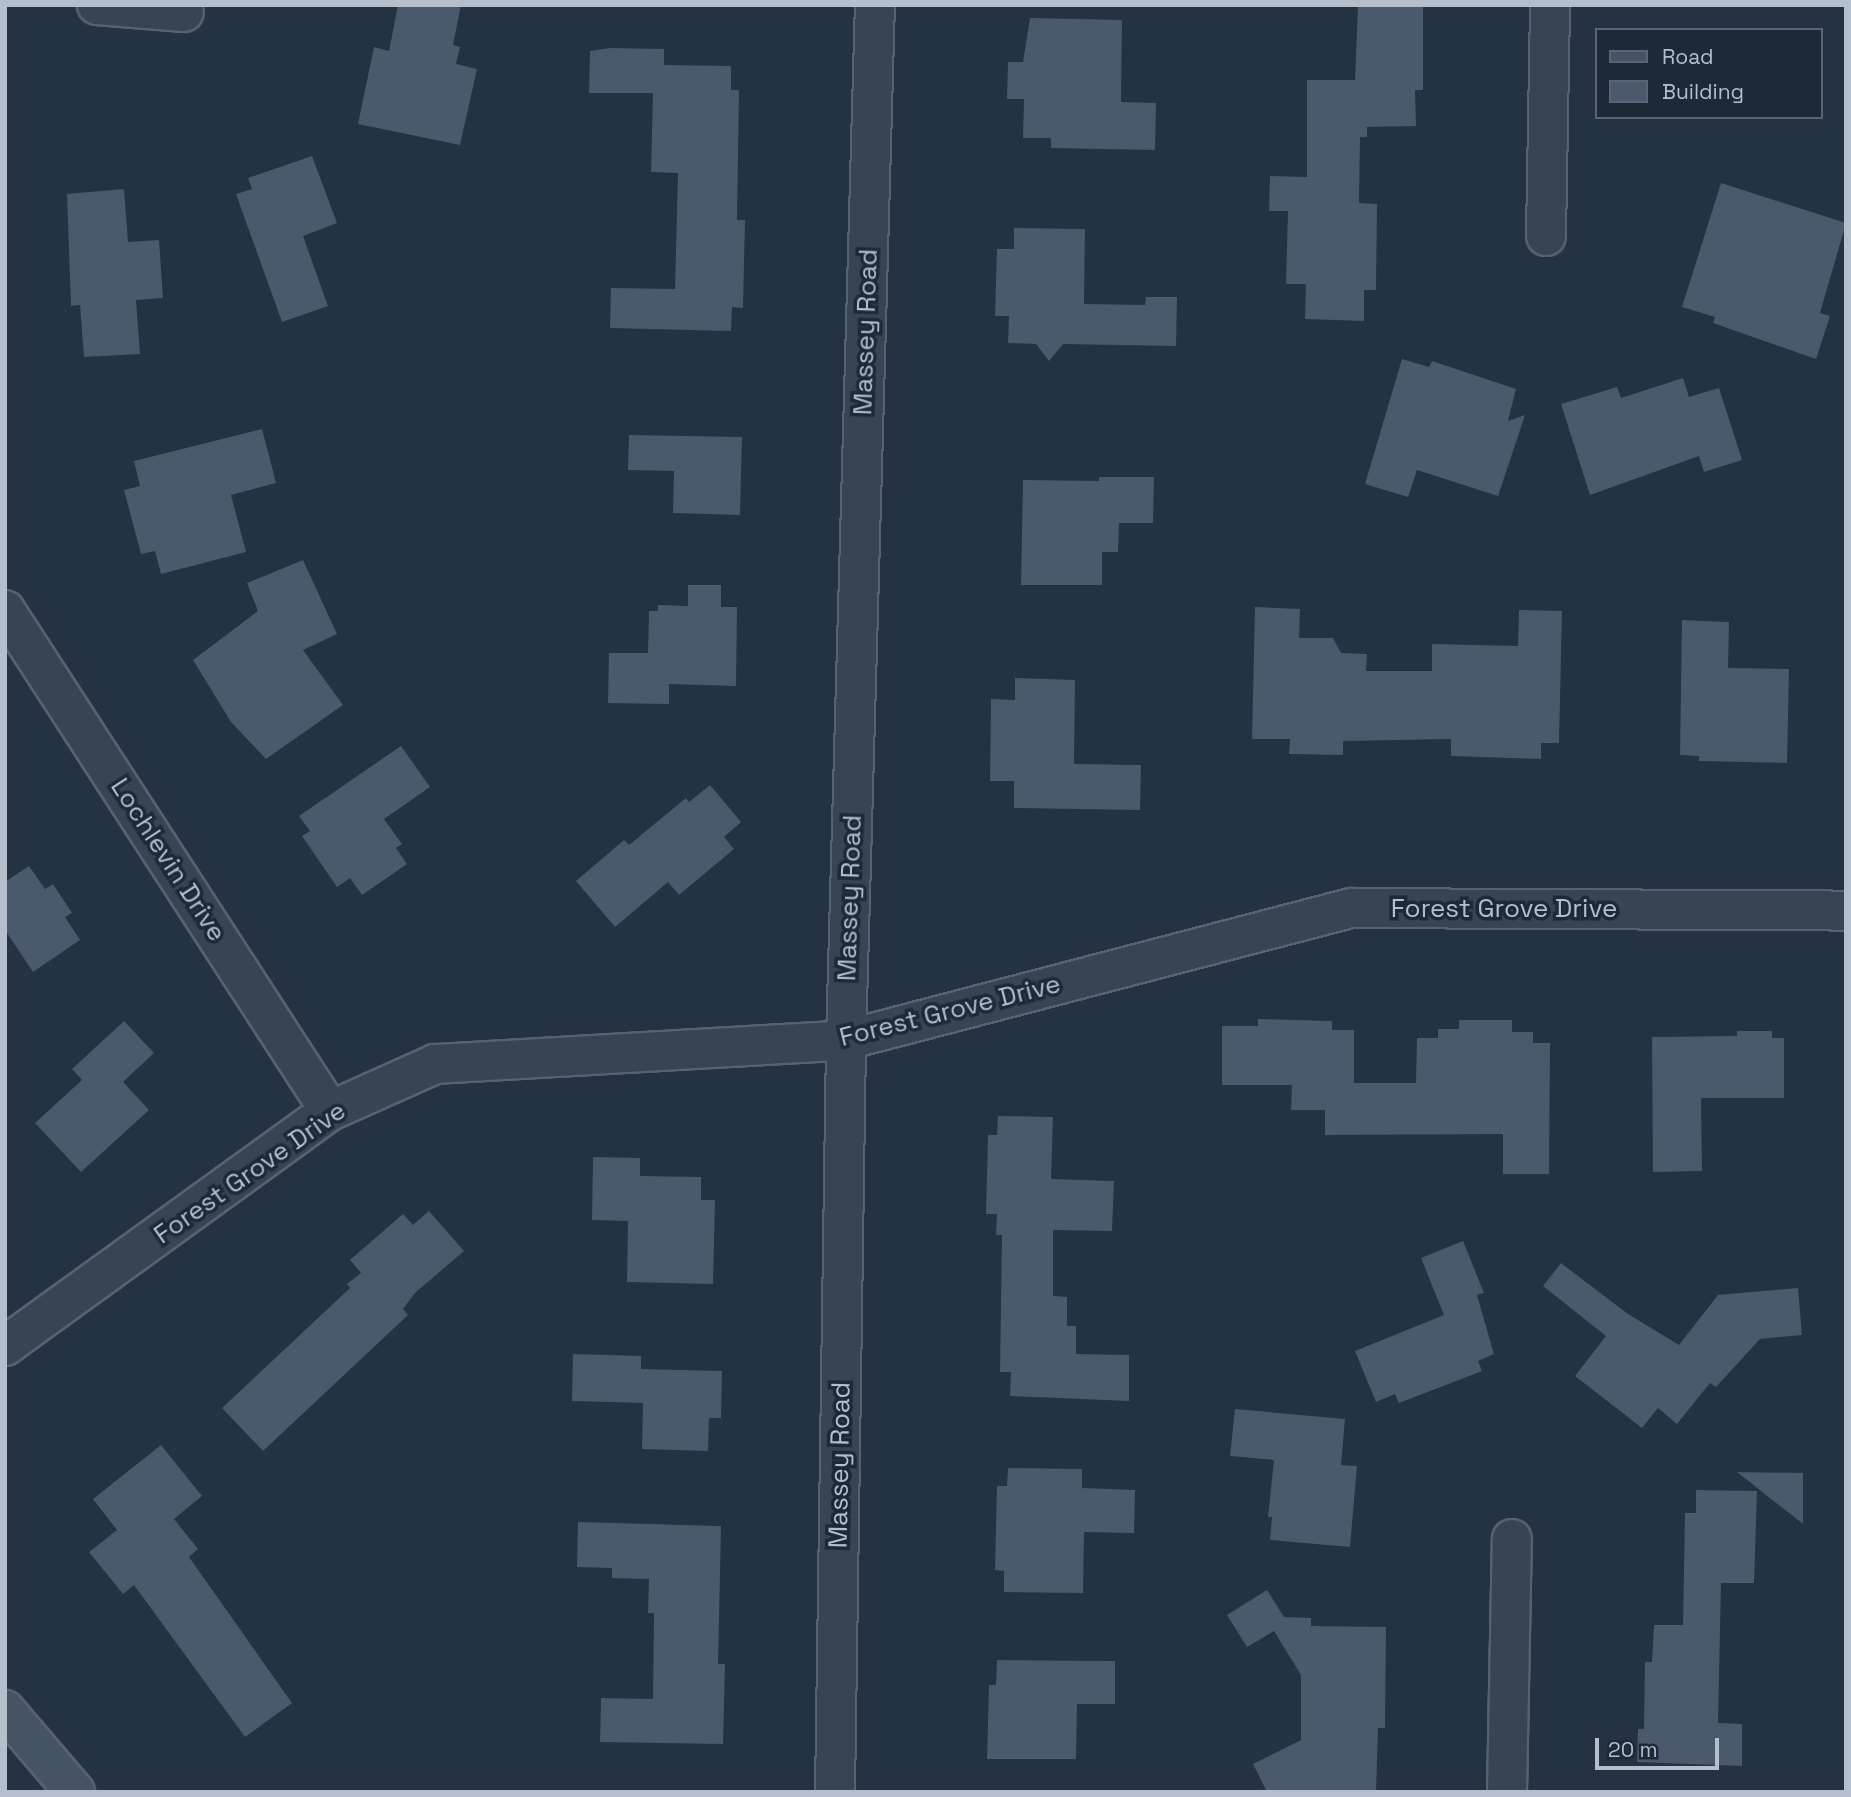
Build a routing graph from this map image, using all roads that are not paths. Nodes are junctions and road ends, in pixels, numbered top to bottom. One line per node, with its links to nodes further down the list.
1 (97, 5): 4 (street)
2 (875, 5): 8 (street, Massey Road)
3 (1550, 5): 5 (street)
4 (184, 12)
5 (1546, 236)
6 (5, 610): 9 (street, Lochlevin Drive)
7 (1846, 911): 8 (street, Forest Grove Drive)
8 (846, 1040): 9 (street, Forest Grove Drive); 14 (street, Massey Road)
9 (331, 1111): 10 (street, Forest Grove Drive)
10 (5, 1346)
11 (1512, 1539): 15 (street)
12 (5, 1710): 13 (main road)
13 (75, 1792)
14 (835, 1792)
15 (1507, 1792)

